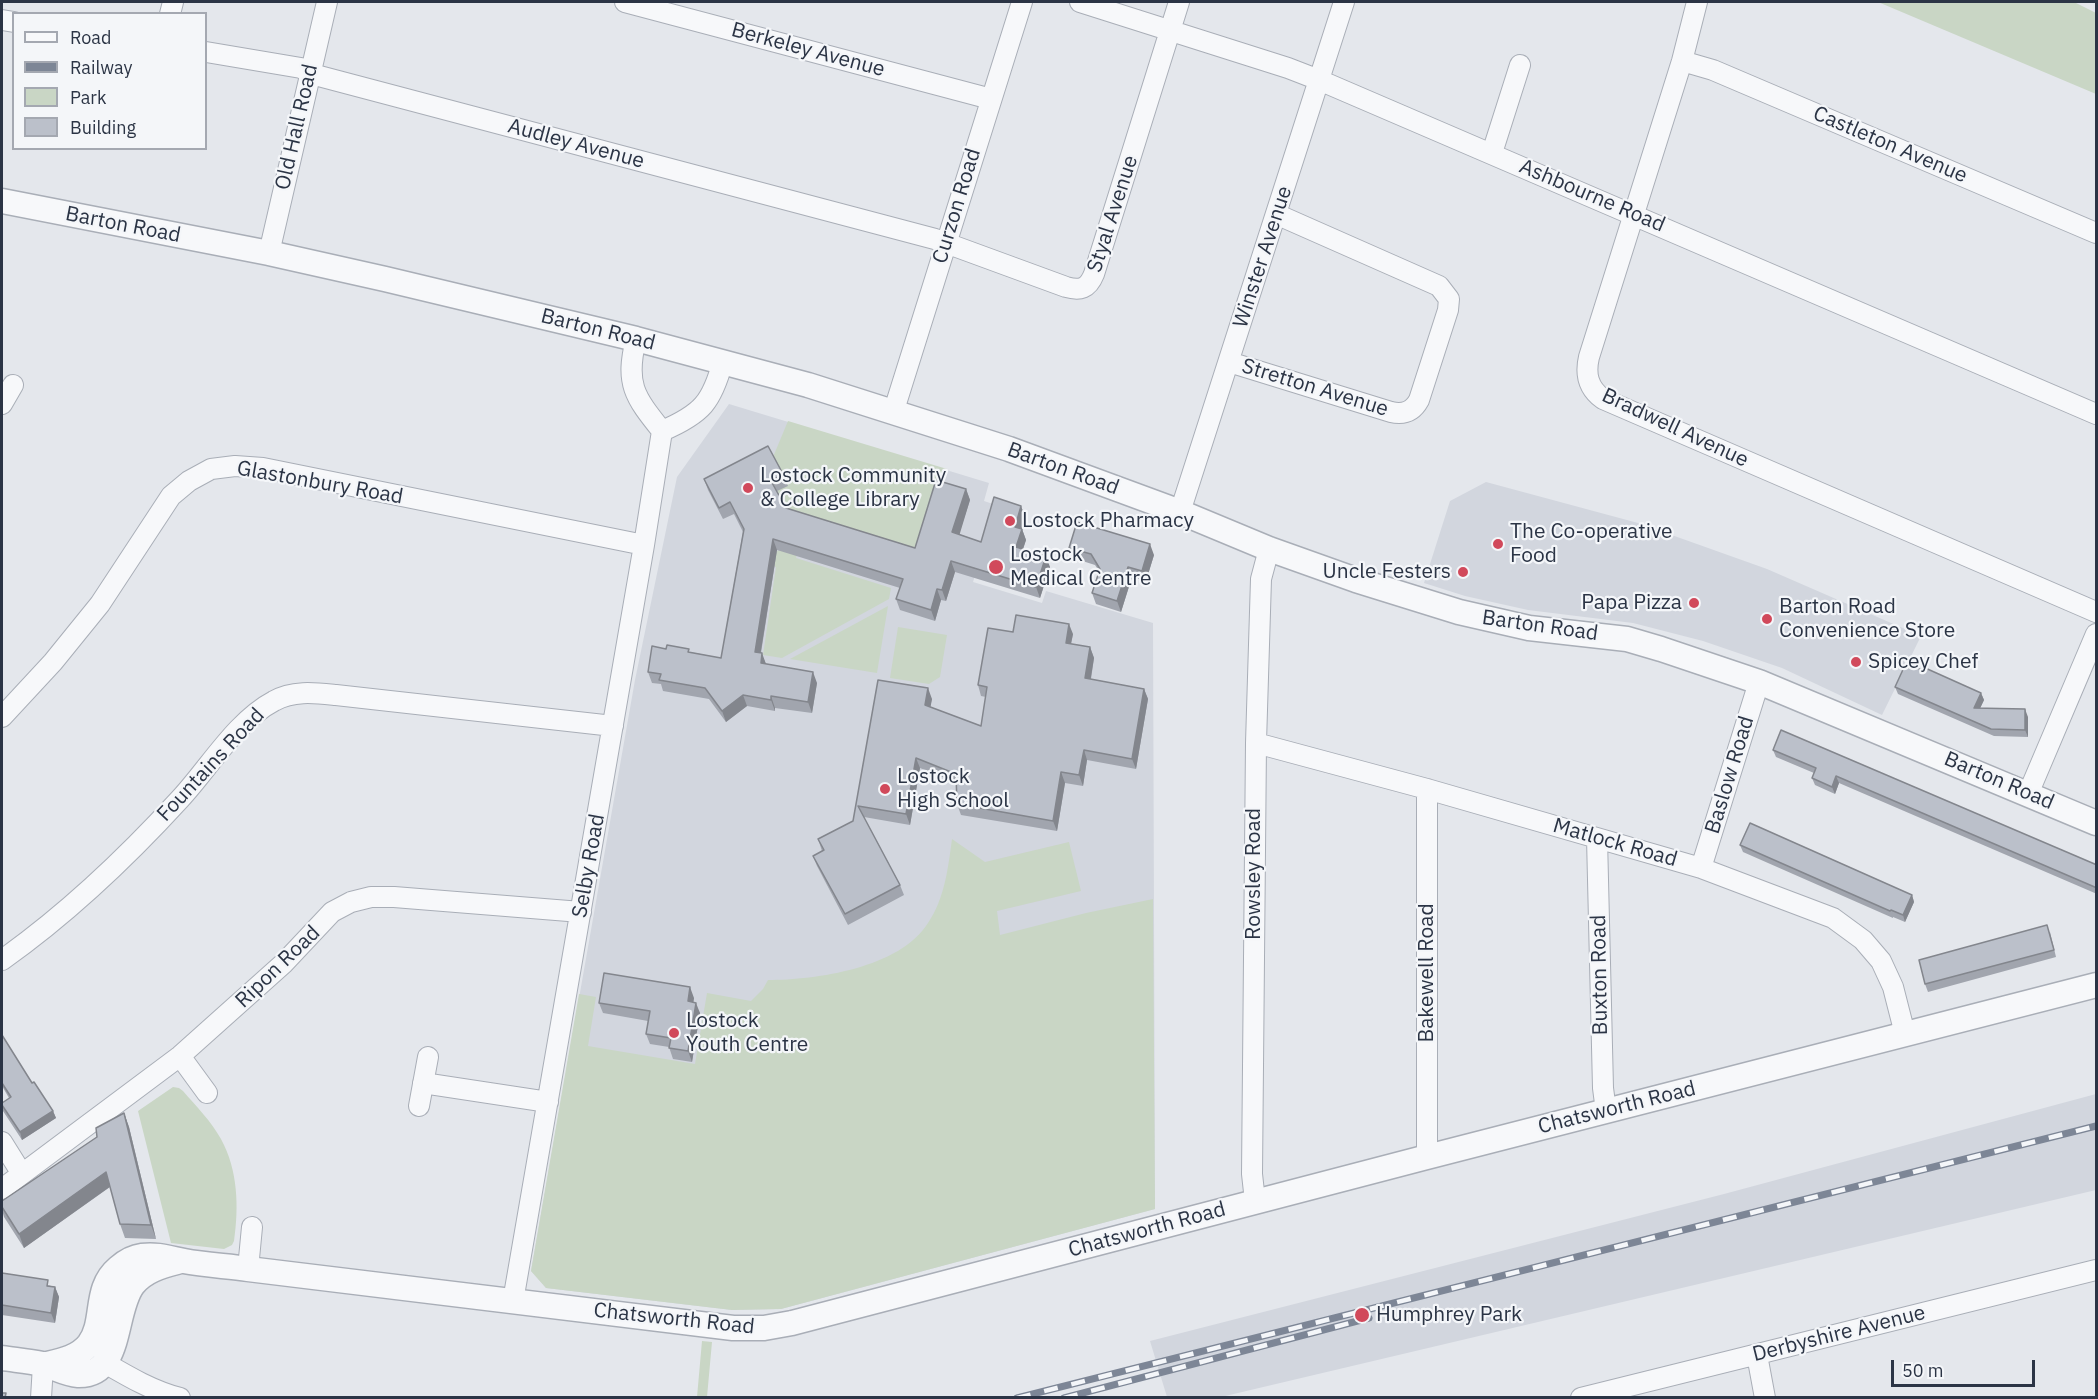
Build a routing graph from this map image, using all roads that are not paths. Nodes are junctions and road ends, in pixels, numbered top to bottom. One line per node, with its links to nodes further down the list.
1 (327, 2): 12 (street, Old Hall Road)
2 (625, 2): 14 (street, Berkeley Avenue)
3 (1022, 2): 14 (street, Curzon Road)
4 (1080, 2): 8 (street, Ashbourne Road)
5 (1179, 2): 8 (street)
6 (1344, 2): 13 (street, Winster Avenue)
7 (1697, 2): 10 (street, Bradwell Avenue)
8 (1170, 31): 13 (street, Ashbourne Road); 20 (street, Styal Avenue)
9 (207, 52): 12 (street, Audley Avenue)
10 (1682, 61): 18 (street, Bradwell Avenue); 19 (street, Castleton Avenue)
11 (1520, 65): 15 (street)
12 (310, 72): 20 (street, Audley Avenue); 21 (street, Old Hall Road)
13 (1319, 80): 15 (street, Ashbourne Road); 17 (street, Winster Avenue)
14 (991, 99): 20 (street, Curzon Road)
15 (1492, 153): 18 (street, Ashbourne Road)
16 (2, 201): 21 (street, Barton Road)
17 (1276, 214): 24 (street, Winster Avenue); 24 (street, Stretton Avenue)
18 (1635, 215): 28 (street, Ashbourne Road); 33 (street, Bradwell Avenue)
19 (2097, 233)
20 (946, 243): 27 (street, Curzon Road)
21 (269, 253): 22 (street, Barton Road)
22 (636, 339): 23 (street, Barton Road); 29 (street)
23 (723, 361): 27 (street, Barton Road); 29 (street)
24 (1229, 362): 30 (street, Winster Avenue)
25 (13, 385): 26 (street)
26 (2, 404)
27 (894, 410): 30 (street, Barton Road)
28 (2097, 414)
29 (662, 431): 31 (street, Selby Road)
30 (1180, 512): 32 (street, Barton Road)
31 (644, 545): 36 (street, Glastonbury Road); 37 (street, Selby Road)
32 (1269, 549): 35 (street, Barton Road); 38 (street, Rowsley Road)
33 (2097, 612)
34 (2097, 634): 40 (street)
35 (1759, 682): 40 (street, Barton Road); 43 (street, Baslow Road)
36 (2, 717)
37 (613, 726): 44 (street, Selby Road); 45 (street, Fountains Road)
38 (1256, 743): 39 (street, Matlock Road); 59 (street, Rowsley Road)
39 (1427, 789): 42 (street, Matlock Road); 56 (street, Bakewell Road)
40 (2028, 794): 41 (street, Barton Road)
41 (2097, 823)
42 (1597, 838): 43 (street, Matlock Road); 54 (street, Buxton Road)
43 (1701, 868): 47 (street, Matlock Road)
44 (581, 912): 48 (street, Ripon Road); 52 (street, Selby Road)
45 (2, 960)
46 (2097, 985): 47 (street, Chatsworth Road)
47 (1905, 1034): 54 (street, Chatsworth Road)
48 (180, 1056): 51 (street); 57 (street, Ripon Road)
49 (428, 1057): 50 (street)
50 (423, 1083): 52 (street); 53 (street)
51 (207, 1093)
52 (548, 1102): 64 (street, Selby Road)
53 (419, 1106)
54 (1606, 1111): 56 (street, Chatsworth Road)
55 (2, 1142): 57 (street)
56 (1427, 1157): 59 (street, Chatsworth Road)
57 (22, 1174): 58 (street, Ripon Road)
58 (2, 1189)
59 (1255, 1201): 64 (street, Chatsworth Road)
60 (252, 1227): 62 (street)
61 (182, 1261): 62 (street, Chatsworth Road); 67 (street, Chatsworth Road); 68 (street, Chatsworth Road)
62 (248, 1269): 64 (street, Chatsworth Road)
63 (2097, 1270): 65 (street, Derbyshire Avenue)
64 (513, 1301)
65 (1756, 1355): 71 (street, Derbyshire Avenue); 72 (street)
66 (2, 1358): 68 (street)
67 (105, 1363): 68 (street); 70 (street)
68 (43, 1365): 69 (street)
69 (41, 1398)
70 (180, 1398)
71 (1581, 1398)
72 (1765, 1398)

